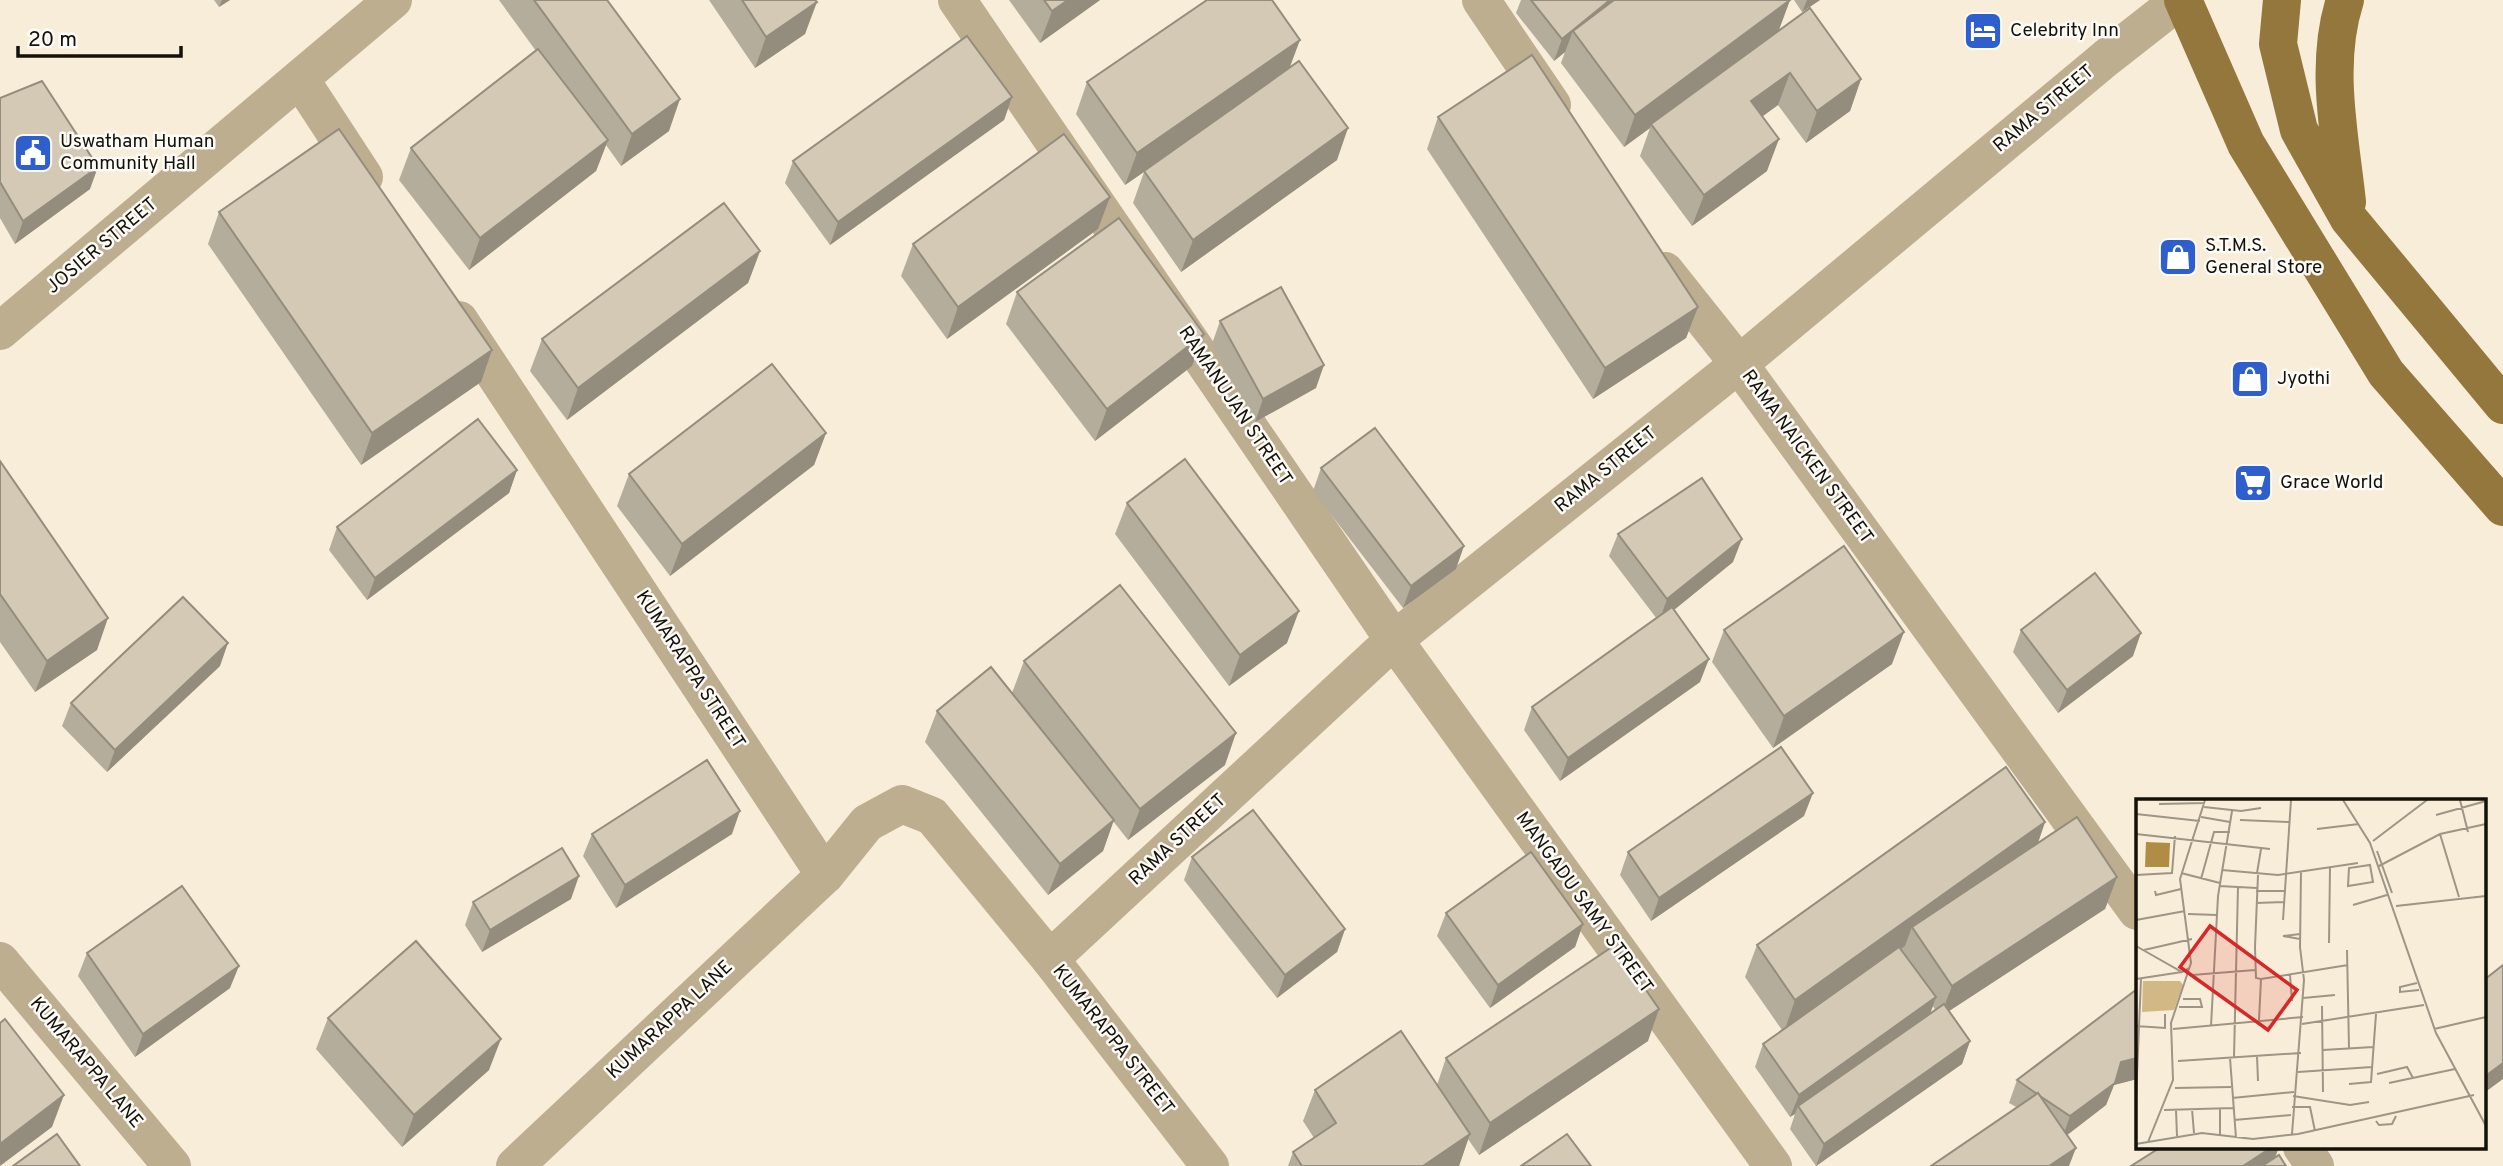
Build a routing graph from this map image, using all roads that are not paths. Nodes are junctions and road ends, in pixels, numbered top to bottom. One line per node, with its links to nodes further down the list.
1 (393, 0): 7 (street)
2 (957, 0): 17 (street, RAMANUJAN STREET)
3 (1482, 0): 8 (street)
4 (2181, 0): 14 (street, RAMA STREET); 16 (main road)
5 (2282, 0): 10 (main road)
6 (2346, 0): 10 (main road)
7 (300, 79): 9 (street); 13 (street, JOSIER STREET)
8 (1569, 130)
9 (383, 206)
10 (2349, 219): 15 (main road)
11 (1645, 241): 14 (street, RAMA NAICKEN STREET)
12 (437, 287): 18 (street, KUMARAPPA STREET)
13 (0, 331)
14 (1738, 364): 17 (street, RAMA STREET); 19 (street, RAMA NAICKEN STREET)
15 (2503, 405)
16 (2503, 507)
17 (1394, 639): 20 (street, RAMA STREET); 26 (street, MANGADU SAMY STREET)
18 (825, 875): 20 (street, KUMARAPPA STREET); 24 (street, KUMARAPPA LANE)
19 (2136, 910)
20 (1050, 959): 25 (street, KUMARAPPA STREET)
21 (0, 961): 23 (street, KUMARAPPA LANE)
22 (2303, 1148): 27 (street)
23 (172, 1166)
24 (515, 1166)
25 (1210, 1166)
26 (1773, 1166)
27 (2315, 1166)

